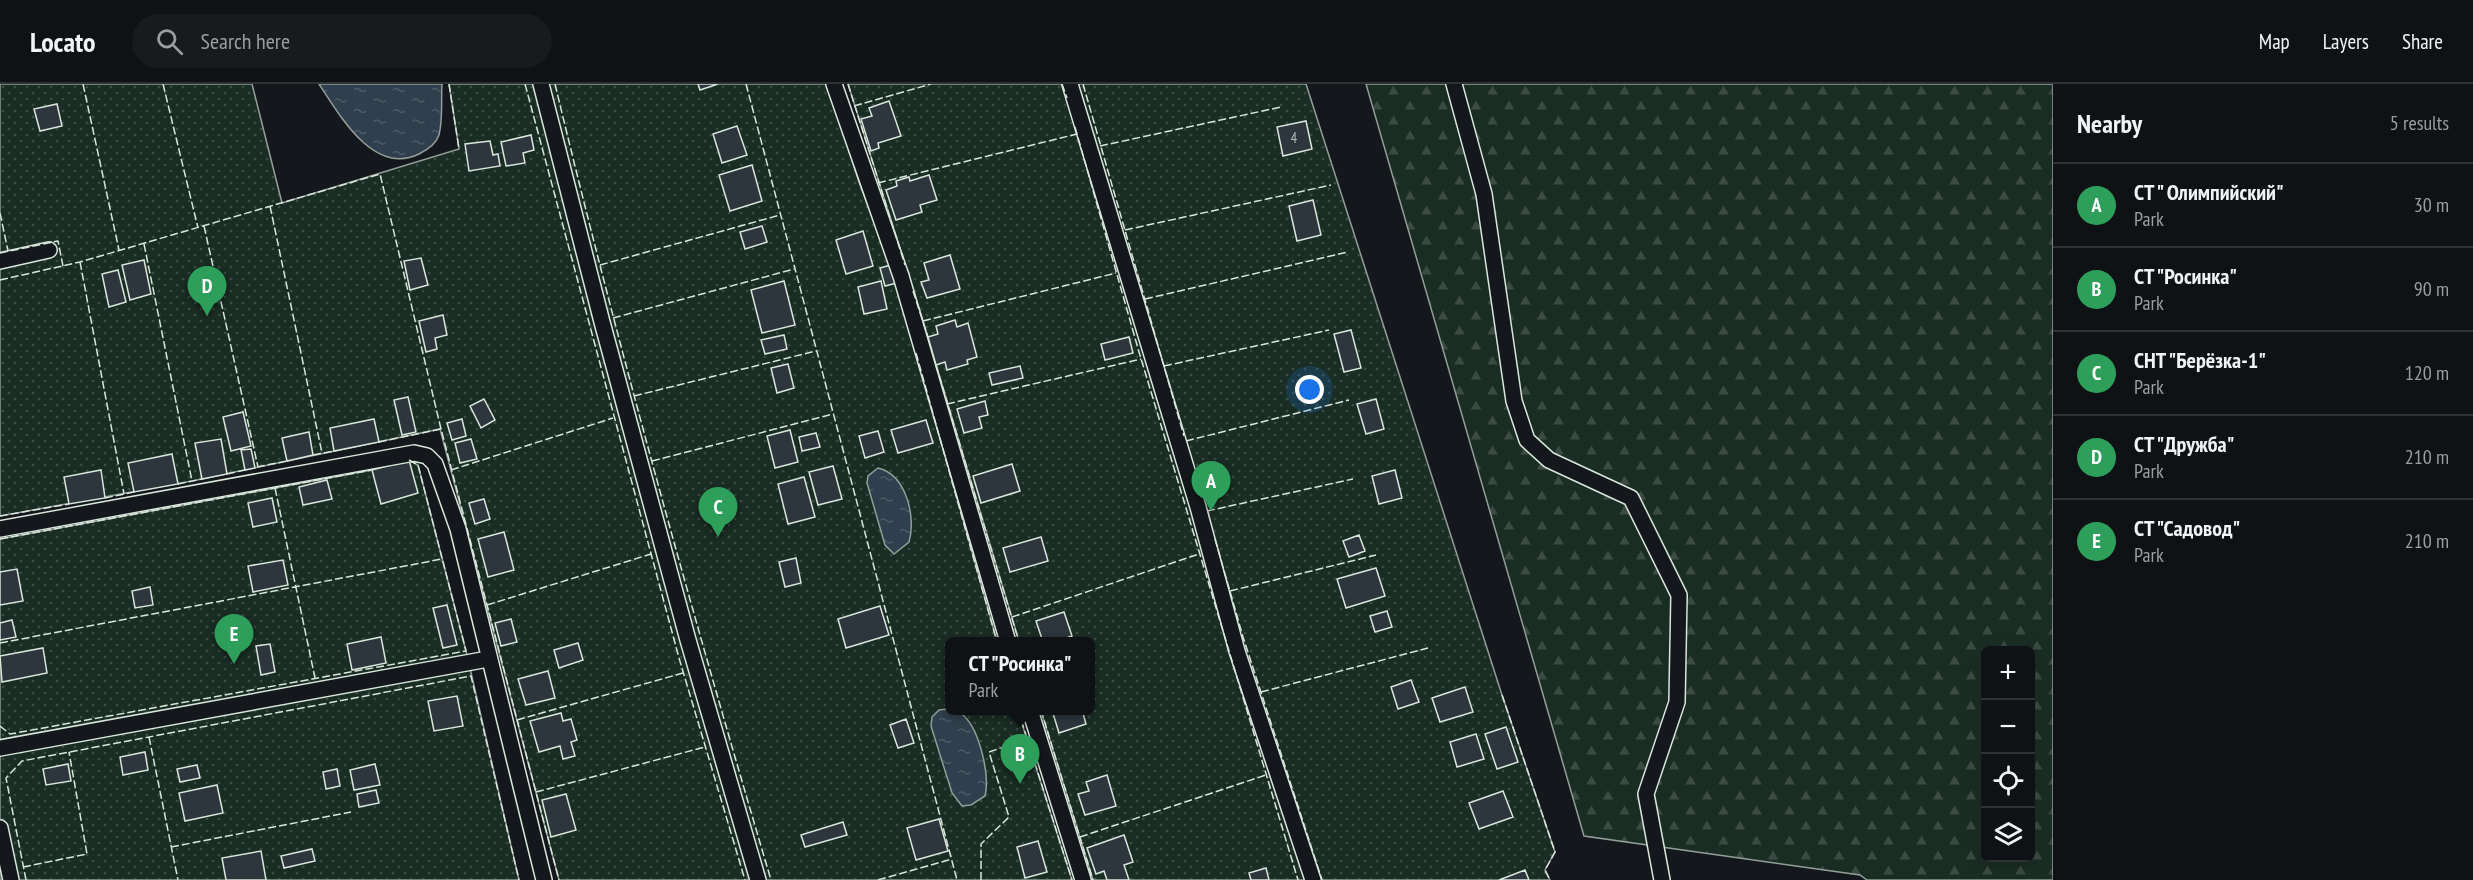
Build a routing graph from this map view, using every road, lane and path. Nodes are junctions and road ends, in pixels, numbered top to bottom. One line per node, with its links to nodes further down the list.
1 (541, 84): 15 (lane)
2 (834, 84): 8 (lane)
3 (1070, 84): 17 (lane)
4 (1454, 84): 18 (lane)
5 (49, 250): 6 (lane)
6 (0, 261)
7 (0, 529): 9 (lane)
8 (1007, 637)
9 (488, 659): 11 (lane); 14 (lane)
10 (1031, 715): 16 (lane)
11 (0, 748)
12 (0, 828): 13 (lane)
13 (10, 880)
14 (544, 880)
15 (758, 880)
16 (1083, 880)
17 (1313, 880)
18 (1662, 880)

